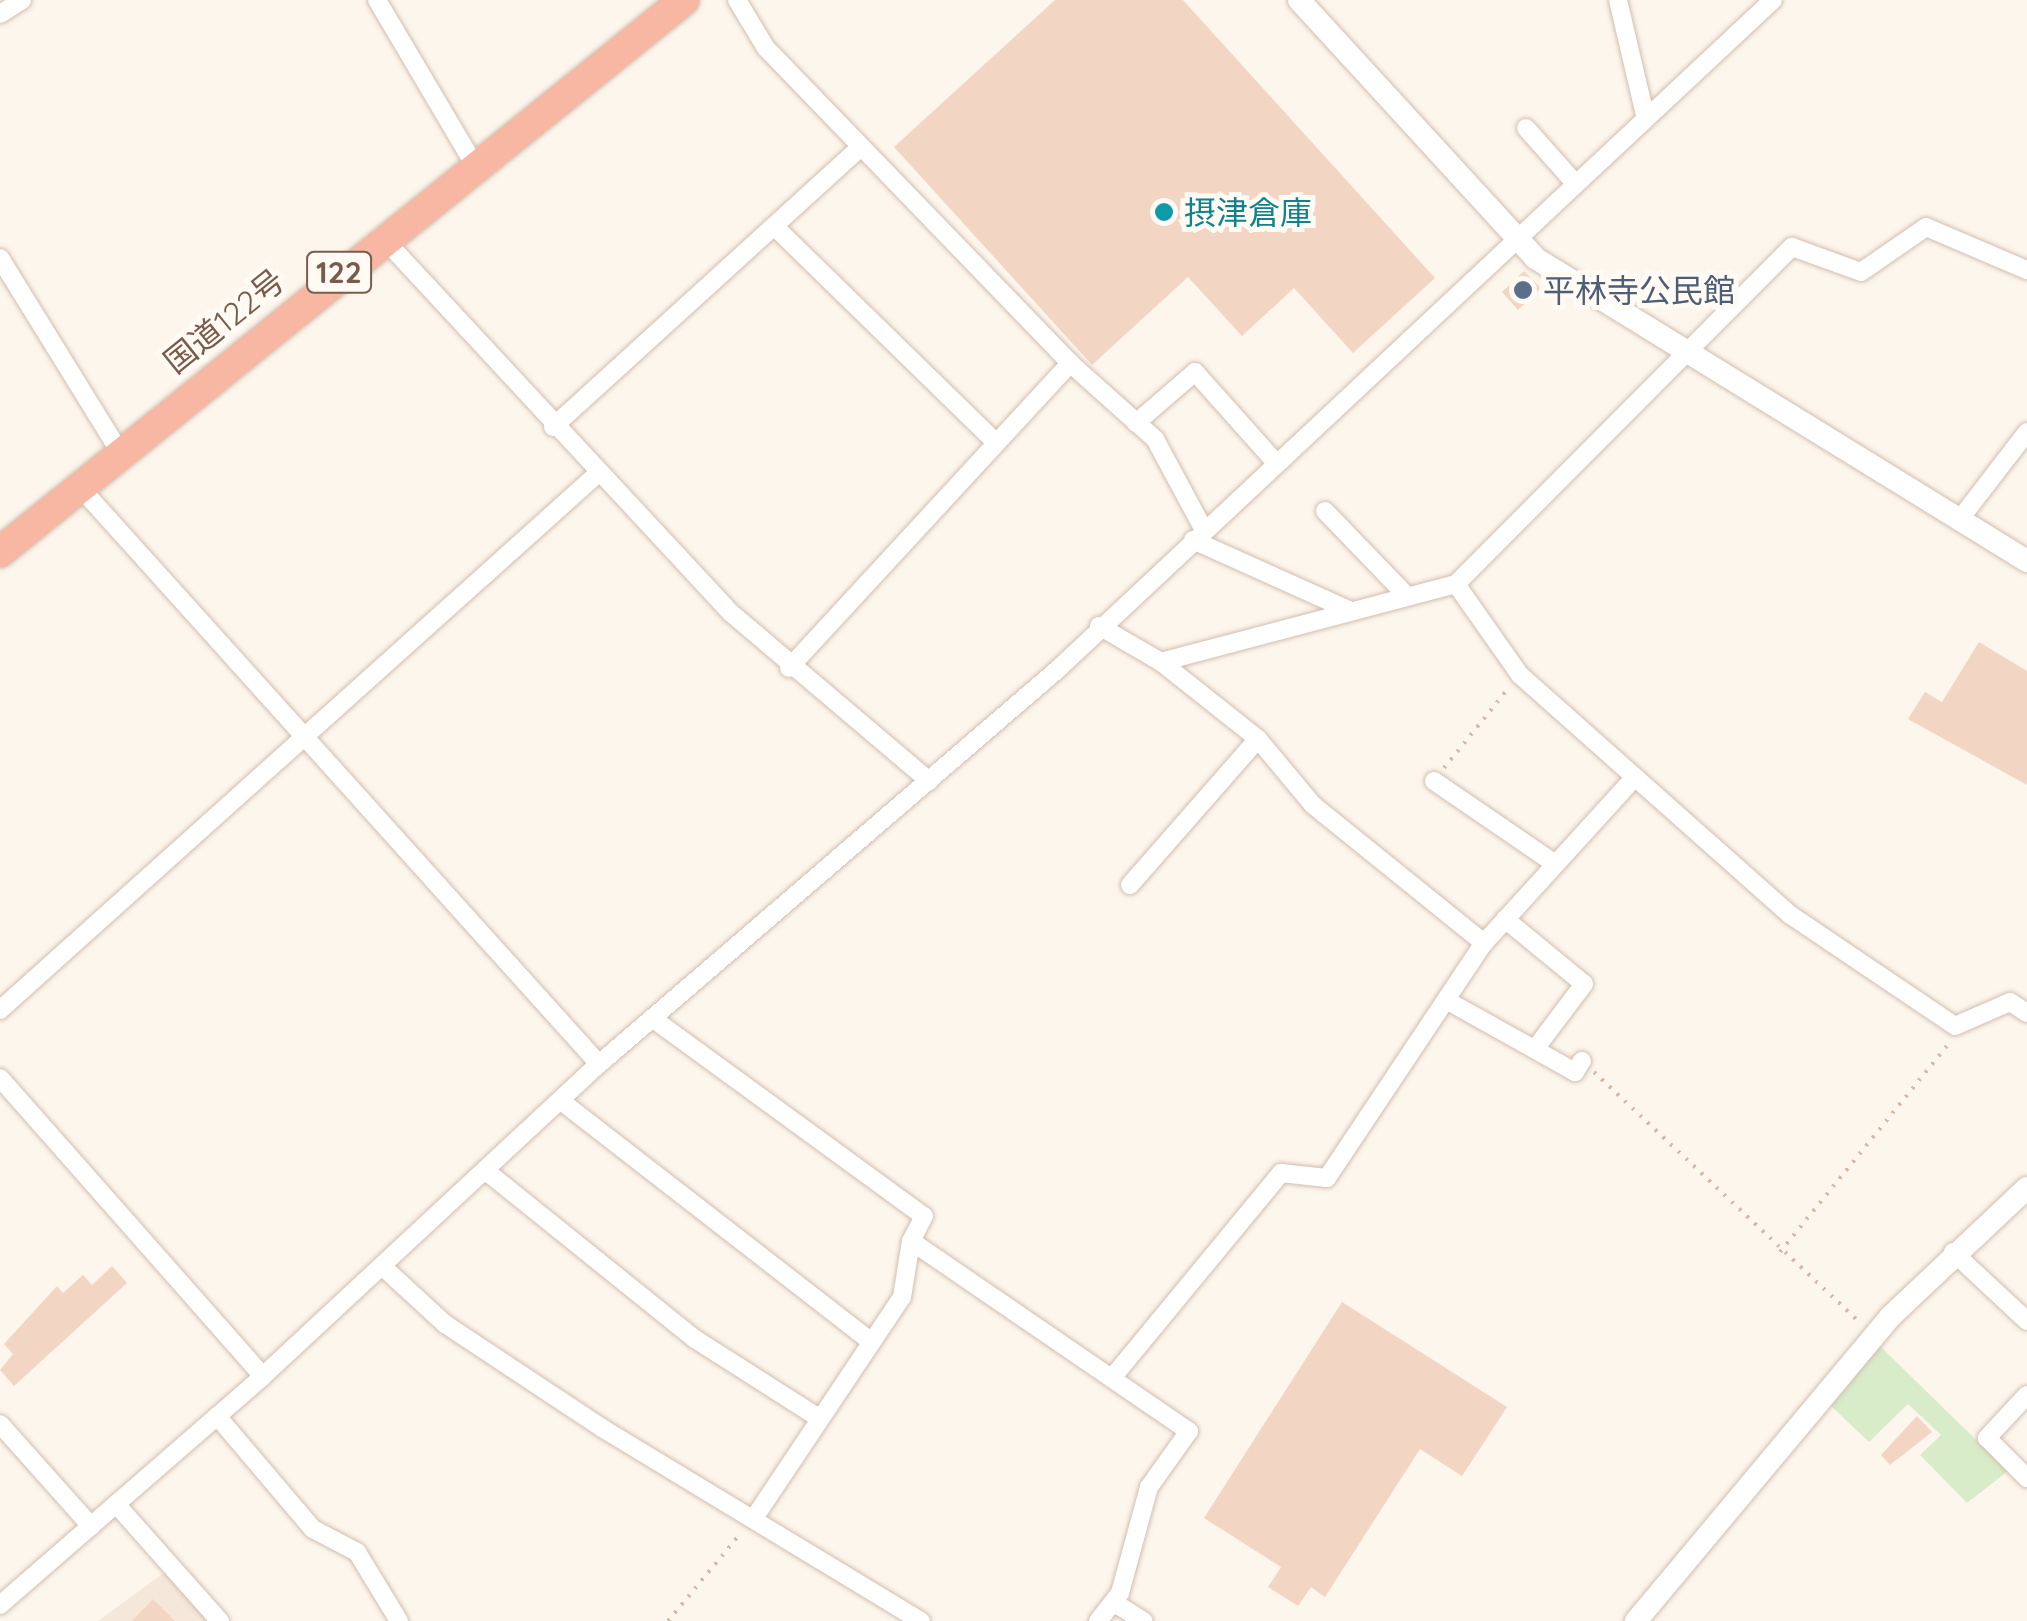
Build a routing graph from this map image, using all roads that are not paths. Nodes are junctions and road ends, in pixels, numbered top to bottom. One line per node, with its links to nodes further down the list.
1 (22, 0): 8 (street)
2 (377, 0): 12 (street)
3 (684, 0): 12 (highway, 国道122号 / 122)
4 (737, 0): 11 (street)
5 (1299, 0): 16 (street)
6 (1618, 0): 9 (street)
7 (1773, 0): 9 (street)
8 (0, 14)
9 (1645, 114): 13 (street)
10 (1526, 128): 13 (street)
11 (861, 147): 14 (street); 20 (street)
12 (474, 164): 15 (highway, 国道122号 / 122)
13 (1574, 182): 16 (street)
14 (774, 226): 22 (street); 24 (street)
15 (383, 238): 22 (street); 25 (highway, 国道122号 / 122)
16 (1516, 241): 19 (street); 26 (street)
17 (0, 258): 25 (street)
18 (2027, 270): 19 (street)
19 (1685, 347): 30 (street); 34 (street)
20 (1070, 363): 21 (street); 24 (street)
21 (1136, 423): 26 (street); 31 (street)
22 (553, 427): 27 (street)
23 (2027, 432): 30 (street)
24 (996, 442): 39 (street)
25 (120, 452): 28 (highway, 国道122号 / 122)
26 (1276, 463): 31 (street)
27 (596, 475): 39 (street); 40 (street)
28 (78, 484): 32 (highway, 国道122号 / 122); 40 (street)
29 (1325, 511): 35 (street)
30 (1960, 519): 33 (street)
31 (1199, 535): 36 (street); 37 (street)
32 (0, 552)
33 (2027, 561)
34 (1456, 584): 35 (street); 42 (street)
35 (1407, 596): 36 (street)
36 (1351, 611): 38 (street)
37 (1099, 626): 38 (street); 43 (street)
38 (1161, 662): 41 (street)
39 (789, 668): 43 (street)
40 (302, 738): 50 (street); 55 (street)
41 (1258, 740): 46 (street); 48 (street)
42 (1635, 776): 45 (street); 51 (street)
43 (930, 780): 52 (street)
44 (1434, 780): 45 (street)
45 (1555, 864): 47 (street)
46 (1130, 884)
47 (1505, 919): 48 (street); 53 (street)
48 (1484, 942): 49 (street)
49 (1446, 1000): 53 (street); 66 (street)
50 (0, 1010)
51 (2027, 1013)
52 (652, 1018): 55 (street); 60 (street)
53 (1535, 1049): 54 (street)
54 (1582, 1061)
55 (598, 1064): 57 (street)
56 (0, 1078): 65 (street)
57 (561, 1102): 58 (street); 64 (street)
58 (486, 1171): 62 (street); 69 (street)
59 (2027, 1188): 61 (street)
60 (911, 1242): 64 (street); 66 (street)
61 (1952, 1252): 63 (street); 82 (street)
62 (382, 1266): 65 (street); 73 (street)
63 (2027, 1321)
64 (869, 1340): 69 (street)
65 (263, 1376): 68 (street)
66 (1112, 1378): 75 (street)
67 (2027, 1395): 71 (street)
68 (216, 1416): 72 (street); 78 (street)
69 (819, 1418): 73 (street)
70 (0, 1424): 74 (street)
71 (2027, 1478)
72 (116, 1504): 74 (street); 77 (street)
73 (756, 1515): 79 (street)
74 (91, 1526): 76 (street)
75 (1113, 1602): 80 (street); 81 (street)
76 (0, 1604)
77 (215, 1619)
78 (399, 1621)
79 (921, 1621)
80 (1098, 1621)
81 (1143, 1621)
82 (1636, 1621)

